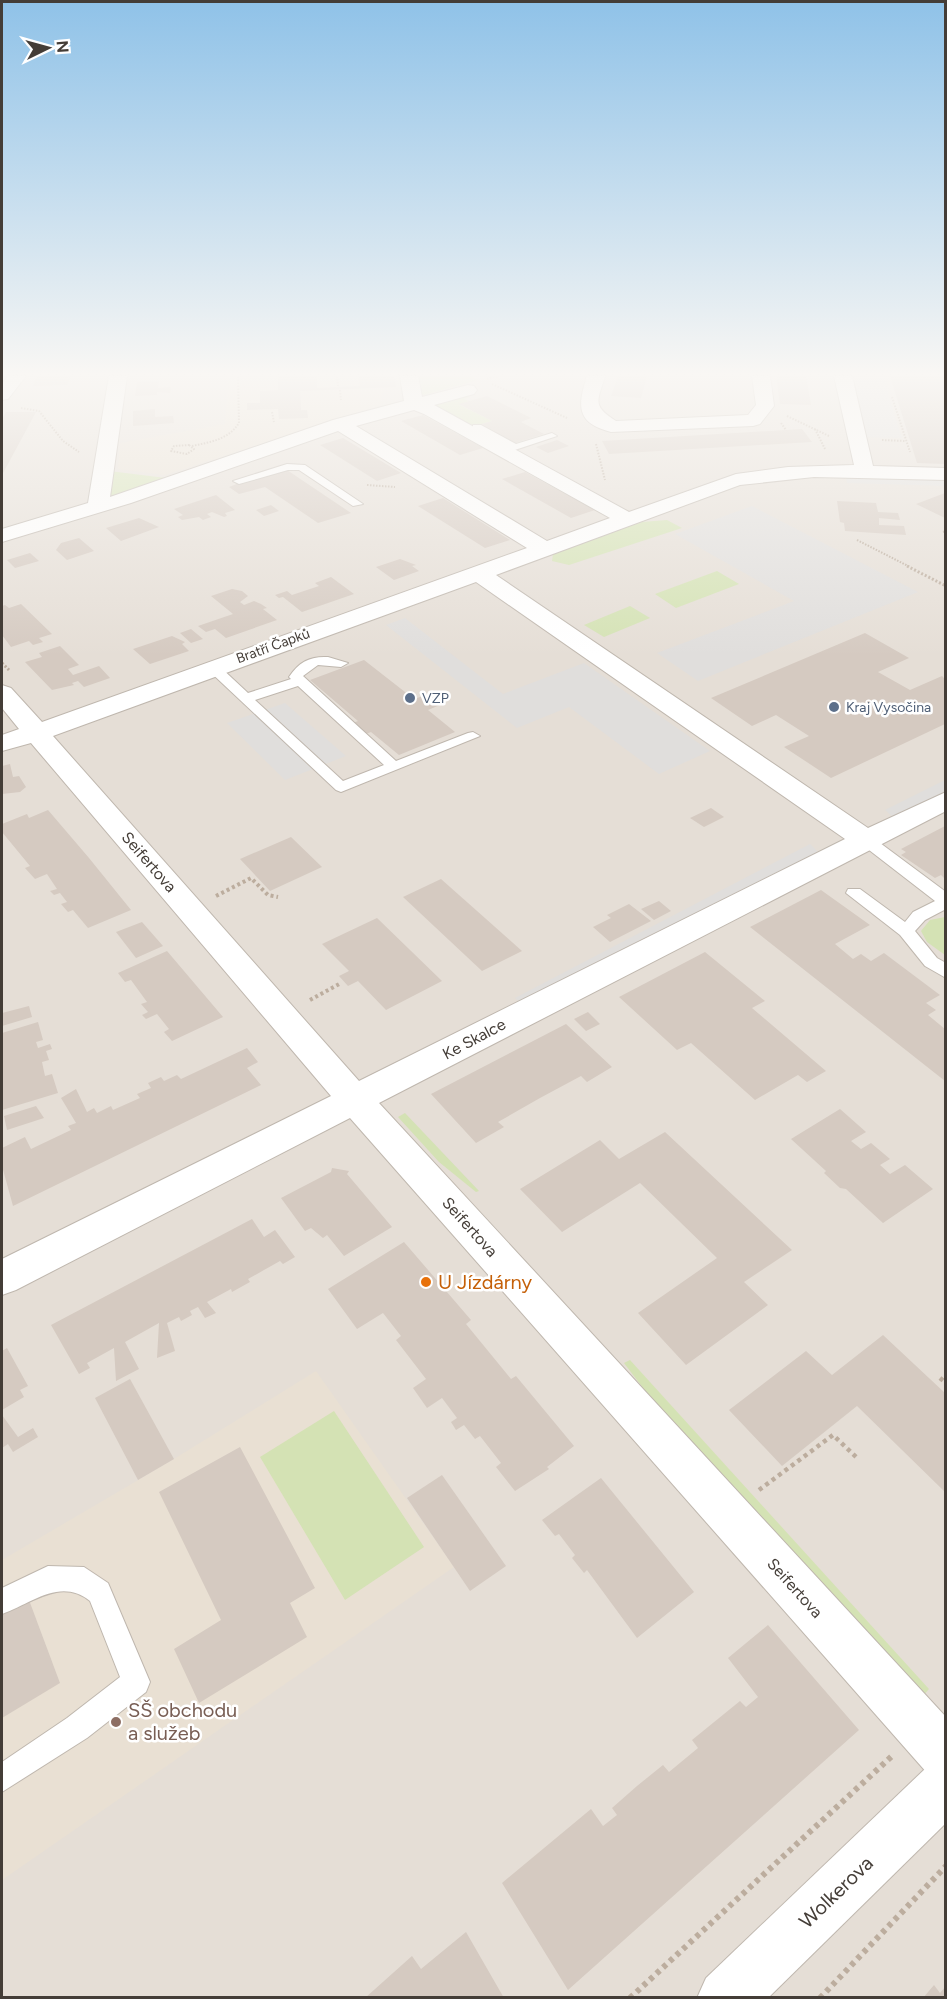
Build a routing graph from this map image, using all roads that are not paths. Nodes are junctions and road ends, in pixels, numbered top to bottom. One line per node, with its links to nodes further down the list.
1 (104, 469): 13 (street)
2 (209, 469): 13 (street)
3 (255, 469): 9 (lane)
4 (282, 469): 9 (lane)
5 (304, 469): 12 (lane)
6 (411, 469): 16 (street)
7 (541, 469): 14 (street)
8 (865, 472): 10 (street, Bratří Čapků); 14 (street, Bratří Čapků)
9 (264, 474): 11 (lane)
10 (945, 474)
11 (238, 482)
12 (357, 504)
13 (98, 507): 15 (street)
14 (620, 516): 16 (street, Bratří Čapků)
15 (2, 536)
16 (544, 549): 17 (street, Bratří Čapků)
17 (478, 573): 19 (street, Bratří Čapků); 28 (street)
18 (341, 663): 20 (lane)
19 (213, 668): 22 (lane); 23 (street, Bratří Čapků)
20 (298, 681): 22 (lane); 26 (lane)
21 (2, 693): 23 (street, Seifertova)
22 (246, 698): 26 (lane)
23 (36, 732): 25 (street, Bratří Čapků); 33 (street, Seifertova)
24 (473, 736): 26 (lane)
25 (2, 743)
26 (393, 766)
27 (945, 800): 28 (street, Ke Skalce)
28 (866, 840): 30 (lane); 33 (street, Ke Skalce)
29 (854, 893): 31 (lane)
30 (945, 902): 31 (lane)
31 (906, 930): 32 (lane)
32 (945, 972)
33 (357, 1101): 34 (street, Ke Skalce); 36 (street, Seifertova)
34 (2, 1277)
35 (2, 1601): 37 (lane)
36 (945, 1756)
37 (2, 1778)
38 (945, 1786): 39 (street, Wolkerova)
39 (726, 1998)

